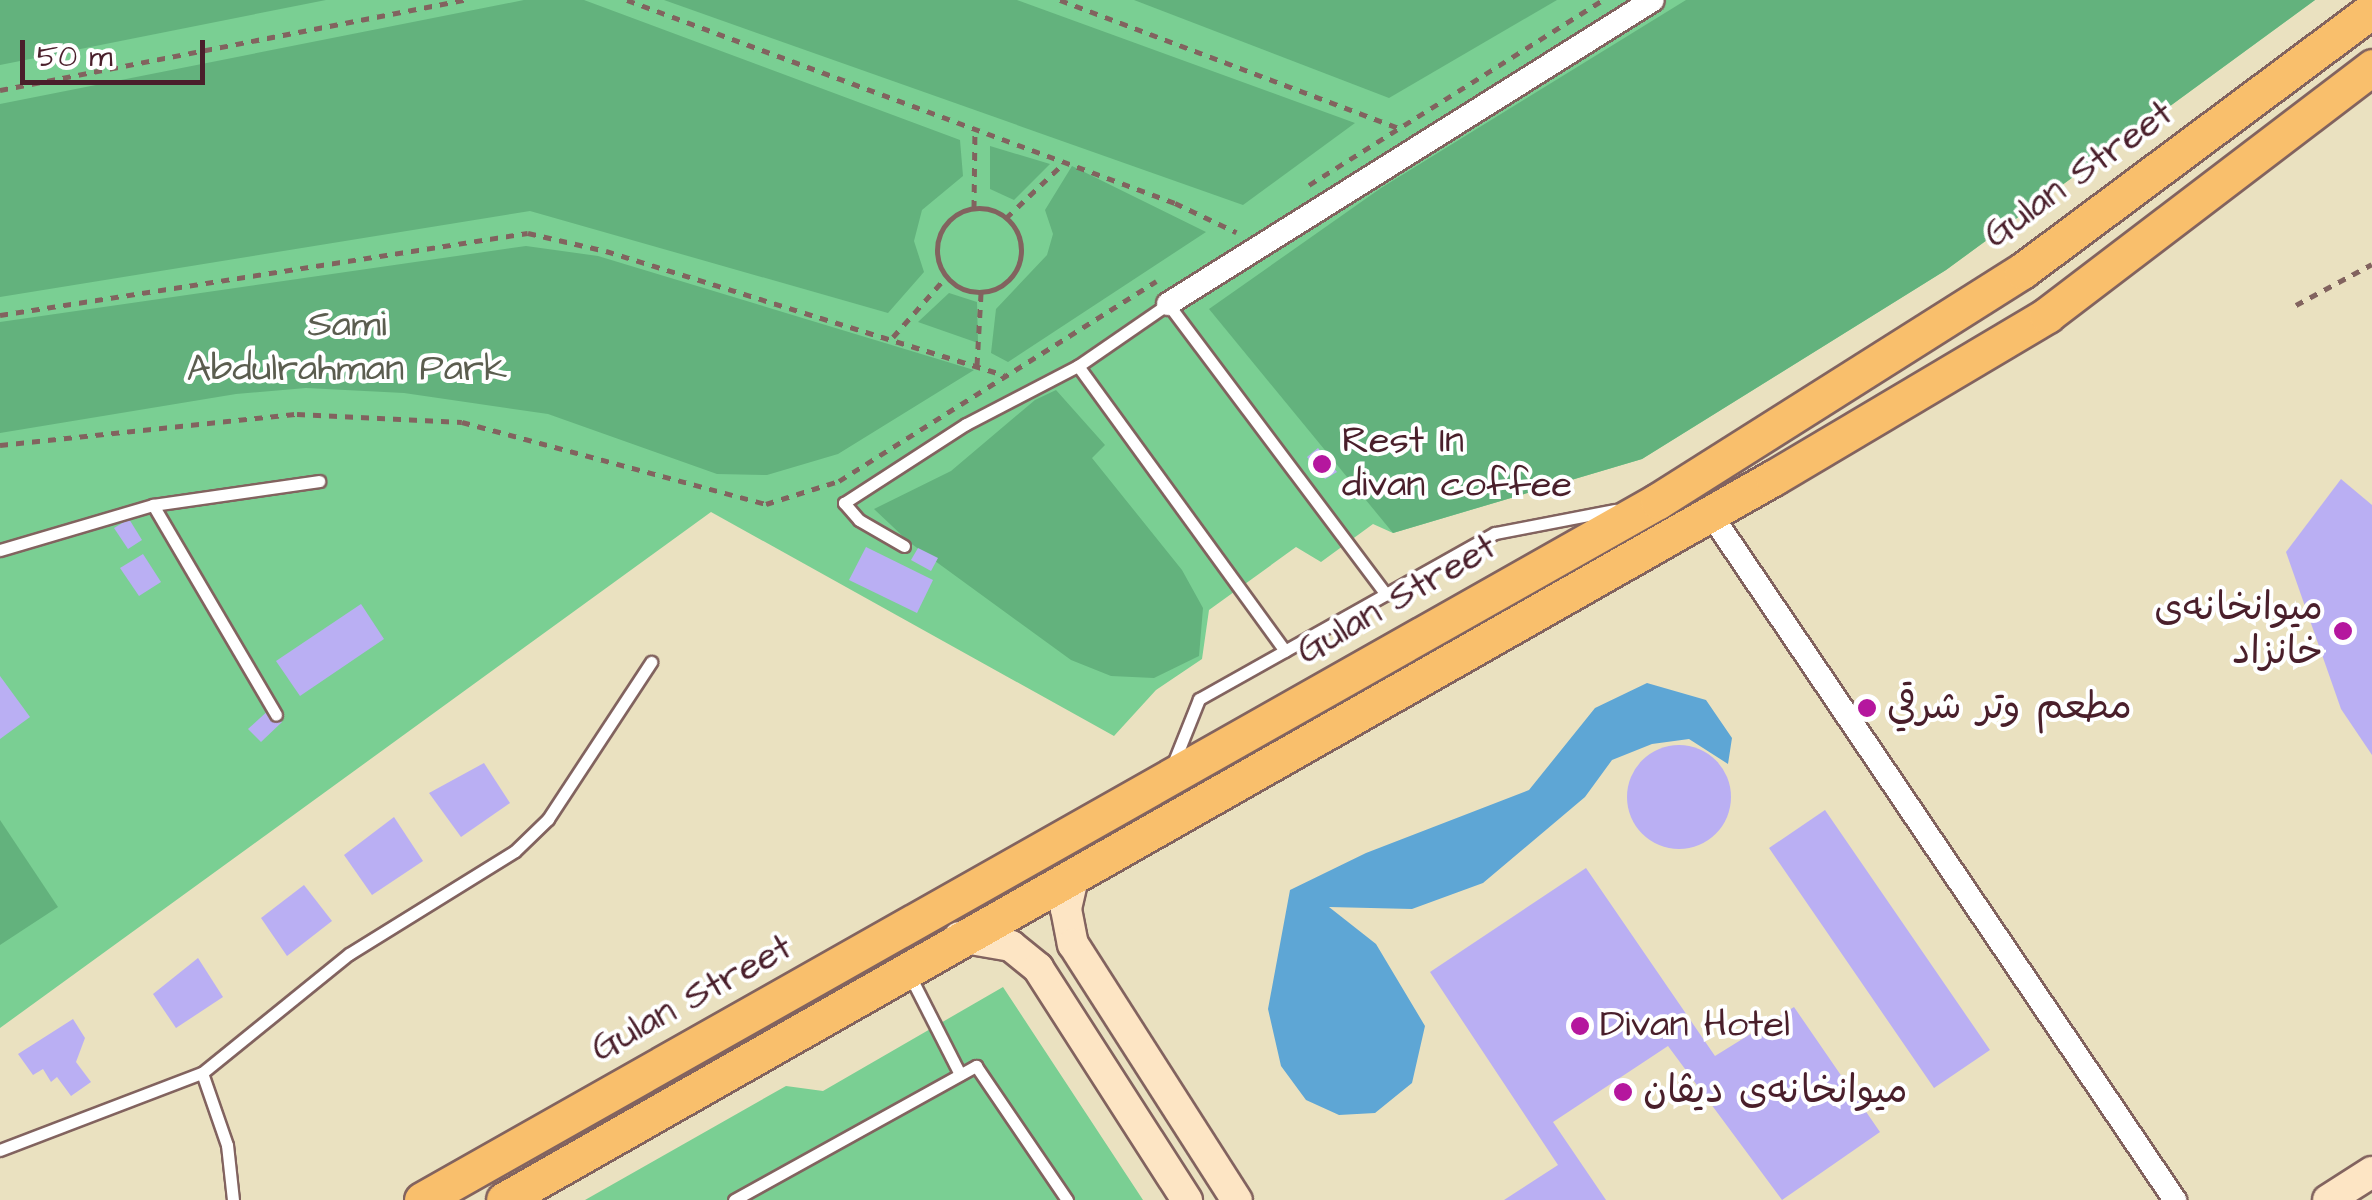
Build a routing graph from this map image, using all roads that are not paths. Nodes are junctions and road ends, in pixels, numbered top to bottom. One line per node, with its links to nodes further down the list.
1 (1653, 0): 4 (street)
2 (2372, 10): 7 (main road, Gulan Street)
3 (2372, 67): 9 (main road, Gulan Street)
4 (1168, 304): 5 (lane); 12 (lane)
5 (1078, 366): 10 (lane); 13 (lane)
6 (319, 481): 8 (lane)
7 (1658, 501): 12 (lane); 14 (main road, Gulan Street)
8 (153, 504): 11 (lane); 17 (lane)
9 (1710, 513): 16 (main road, Gulan Street); 35 (street)
10 (904, 546)
11 (0, 550)
12 (1386, 594): 13 (lane)
13 (1285, 651): 18 (lane)
14 (1390, 653): 16 (main road); 18 (main road, Gulan Street)
15 (651, 662): 24 (lane)
16 (1406, 684): 19 (main road, Gulan Street)
17 (276, 716)
18 (1167, 779): 29 (main road, Gulan Street)
19 (1074, 874): 20 (main road, Gulan Street); 21 (street)
20 (959, 936): 22 (main road, Gulan Street); 23 (street)
21 (1082, 960): 23 (street); 34 (street)
22 (905, 968): 25 (lane); 30 (main road, Gulan Street)
23 (1047, 983): 33 (street)
24 (202, 1073): 26 (lane); 28 (lane)
25 (960, 1074): 27 (lane); 32 (lane)
26 (0, 1150)
27 (746, 1196): 31 (lane)
28 (233, 1200)
29 (422, 1200)
30 (504, 1200)
31 (734, 1200)
32 (1067, 1200)
33 (1187, 1200)
34 (1237, 1200)
35 (2175, 1200)

